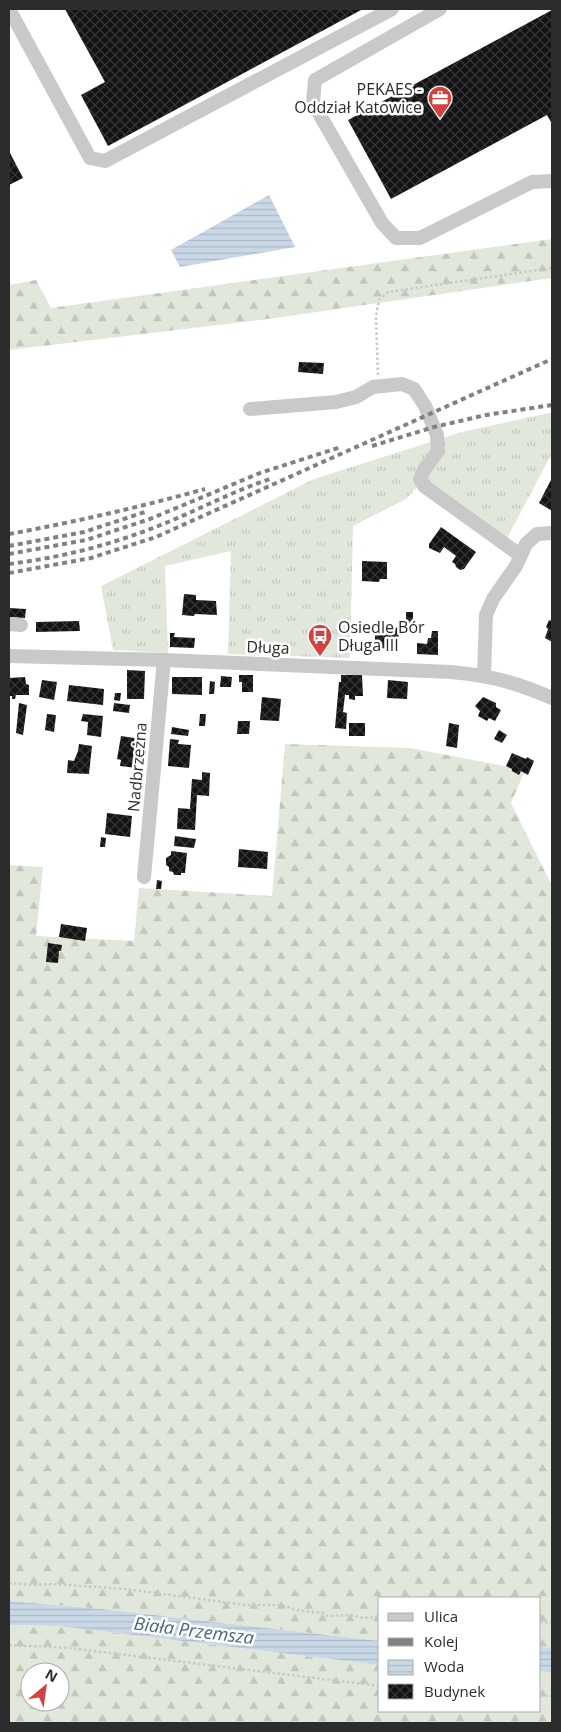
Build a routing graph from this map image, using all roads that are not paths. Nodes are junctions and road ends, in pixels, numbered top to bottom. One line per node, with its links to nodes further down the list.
1 (9, 9): 2 (street)
2 (392, 9)
3 (440, 9): 4 (street)
4 (552, 181)
5 (250, 409): 7 (street)
6 (552, 533): 7 (street)
7 (523, 549): 10 (street)
8 (9, 656): 9 (street, Długa)
9 (164, 660): 10 (street, Długa); 12 (street, Nadbrzeżna)
10 (484, 675): 11 (street, Długa)
11 (552, 698)
12 (144, 877)

